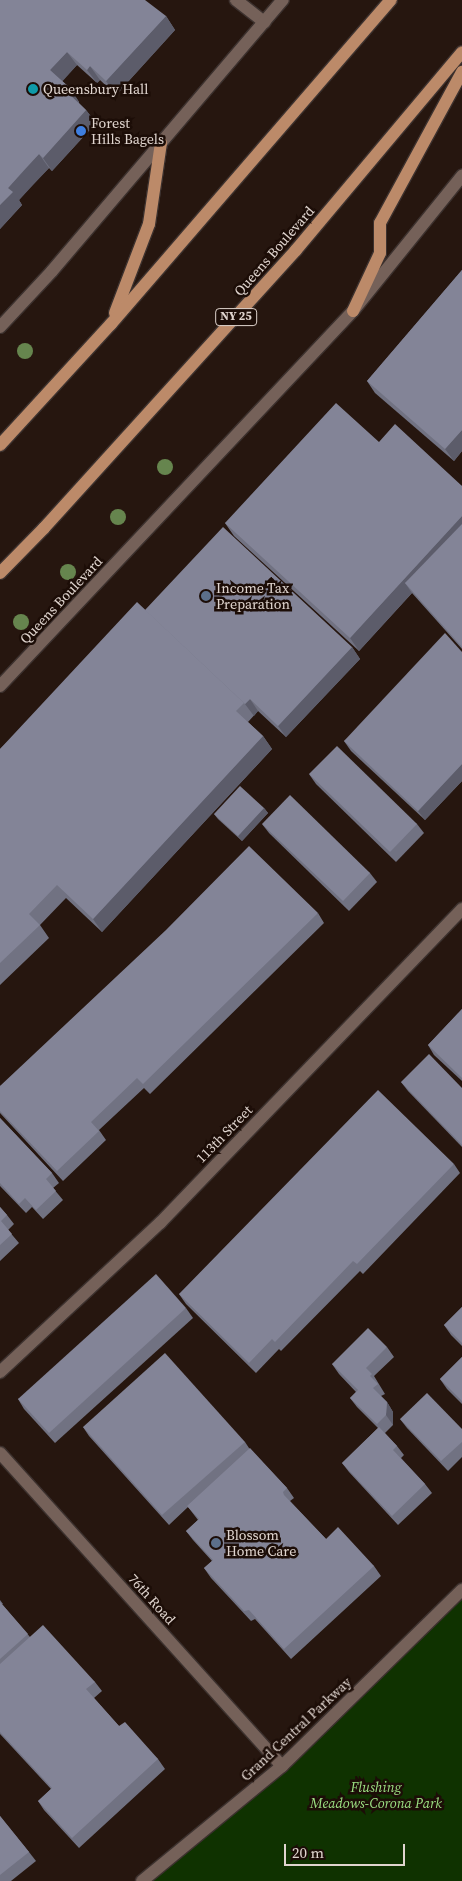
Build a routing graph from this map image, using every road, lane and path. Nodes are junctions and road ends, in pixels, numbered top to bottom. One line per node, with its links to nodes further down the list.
1 (236, 0): 4 (street)
2 (282, 0): 4 (street)
3 (391, 0): 10 (main road)
4 (264, 22): 7 (street)
5 (462, 52): 13 (main road, Queens Boulevard / NY 25)
6 (462, 72): 9 (main road)
7 (161, 143): 10 (main road); 11 (street)
8 (462, 176): 9 (street, Queens Boulevard)
9 (353, 311): 14 (street, Queens Boulevard)
10 (111, 324): 12 (main road)
11 (0, 327)
12 (0, 445)
13 (0, 573)
14 (0, 686)
15 (462, 909): 16 (street, 113th Street)
16 (0, 1372)
17 (0, 1453): 19 (street, 76th Road)
18 (462, 1590): 19 (street, Grand Central Parkway)
19 (282, 1766): 20 (street, Grand Central Parkway)
20 (142, 1881)

